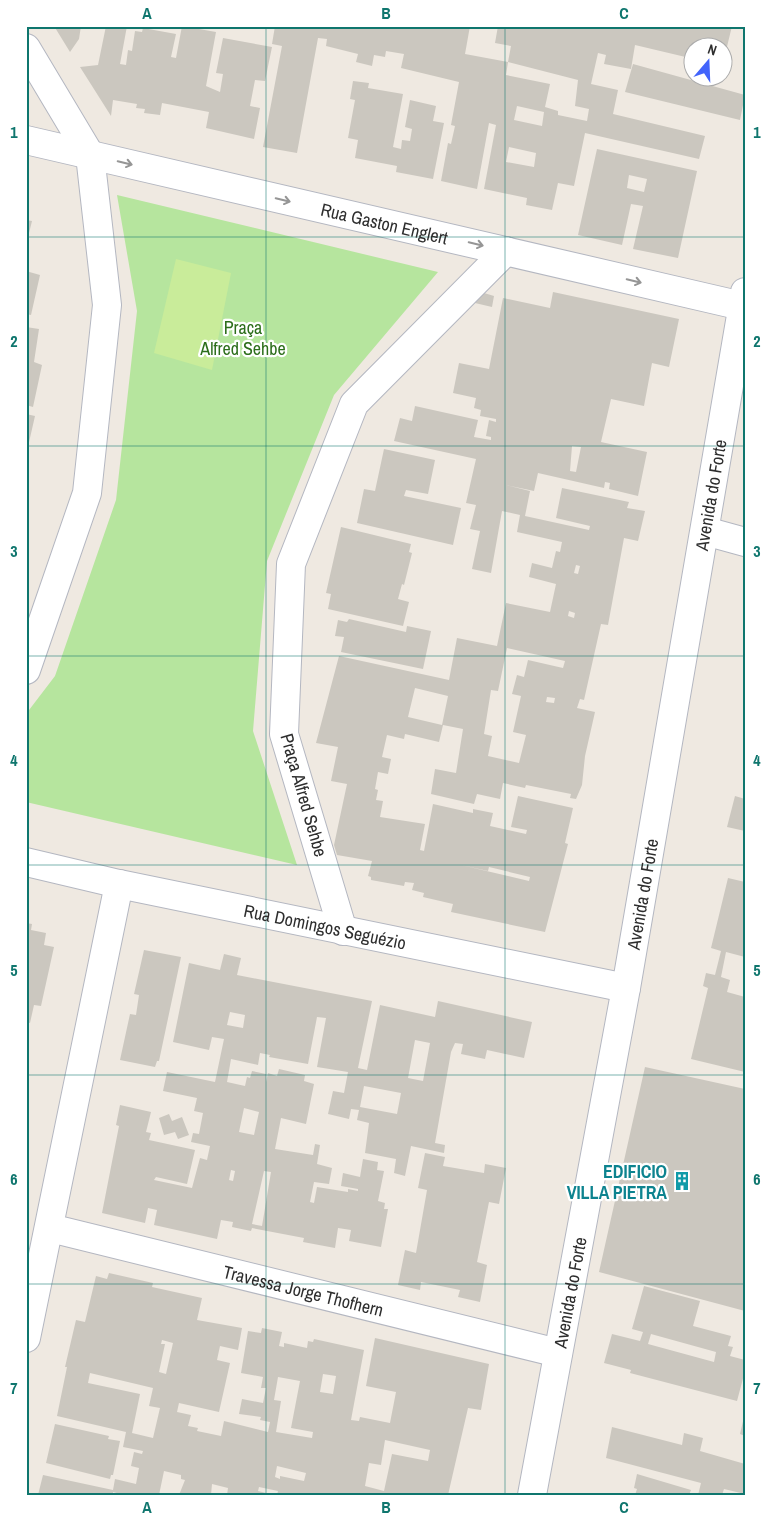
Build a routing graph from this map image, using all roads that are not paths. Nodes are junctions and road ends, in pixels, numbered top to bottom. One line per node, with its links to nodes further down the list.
1 (26, 48): 3 (street)
2 (26, 140): 3 (street, Rua Gaston Englert)
3 (90, 155): 4 (street, Rua Gaston Englert, one-way to 4); 8 (street)
4 (506, 251): 5 (street, Rua Gaston Englert, one-way to 5); 11 (street, Praça Alfred Sehbe)
5 (744, 299): 6 (street, Avenida do Forte)
6 (705, 531): 7 (street); 12 (street, Avenida do Forte)
7 (745, 542)
8 (26, 670)
9 (26, 862): 10 (street, Rua Domingos Seguézio)
10 (119, 884): 11 (street, Rua Domingos Seguézio); 13 (street)
11 (343, 931): 12 (street, Rua Domingos Seguézio)
12 (626, 988): 15 (street, Avenida do Forte)
13 (50, 1228): 14 (street); 15 (street, Travessa Jorge Thofhern)
14 (26, 1338)
15 (558, 1353): 16 (street, Avenida do Forte)
16 (532, 1495)

